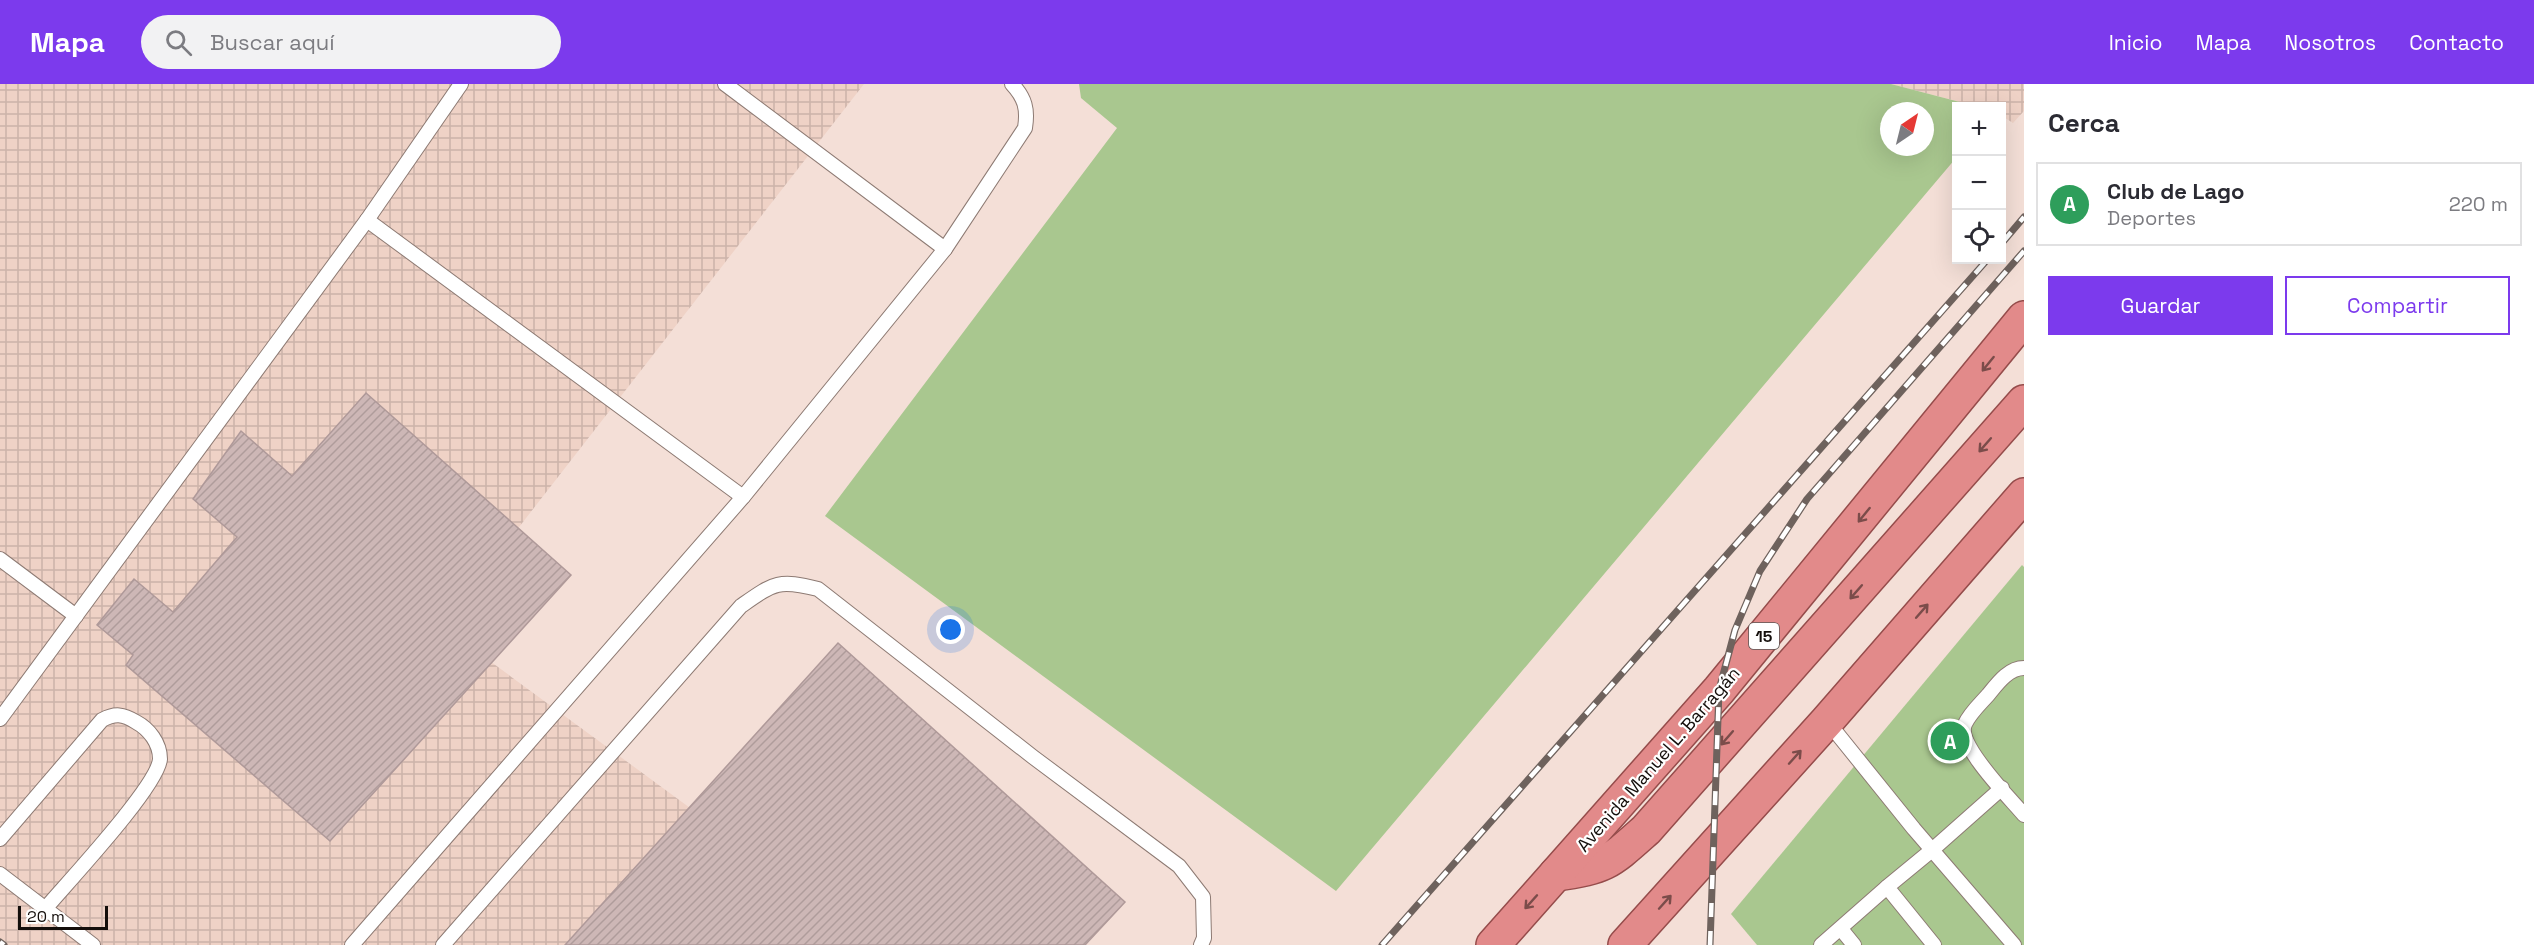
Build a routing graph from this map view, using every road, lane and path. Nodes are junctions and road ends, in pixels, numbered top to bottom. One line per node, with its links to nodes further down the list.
1 (461, 84): 4 (lane)
2 (725, 84): 5 (lane)
3 (1012, 84): 5 (lane)
4 (367, 220): 9 (lane); 11 (lane)
5 (945, 249): 9 (lane)
6 (2024, 318): 20 (highway, Avenida Manuel L. Barragán / 15, one-way to 20)
7 (2024, 402): 20 (highway, one-way to 20)
8 (2024, 495): 14 (highway, one-way to 8)
9 (743, 496): 25 (lane)
10 (0, 559): 11 (lane)
11 (76, 616): 13 (lane)
12 (2024, 668): 15 (lane)
13 (0, 719)
14 (1827, 721): 18 (lane); 29 (highway, one-way to 14)
15 (2002, 788): 16 (lane); 18 (lane)
16 (2024, 815)
17 (0, 839): 22 (lane)
18 (1932, 850): 21 (lane); 33 (lane)
19 (0, 874): 22 (lane)
20 (1556, 874): 28 (highway, Avenida Manuel L. Barragán / 15, one-way to 28)
21 (1887, 887): 23 (lane); 32 (lane)
22 (45, 909): 24 (lane)
23 (1841, 928): 30 (lane); 31 (lane)
24 (93, 945)
25 (352, 945)
26 (443, 945): 27 (lane)
27 (1201, 945)
28 (1493, 945)
29 (1625, 945)
30 (1821, 945)
31 (1854, 945)
32 (1934, 945)
33 (2014, 945)

